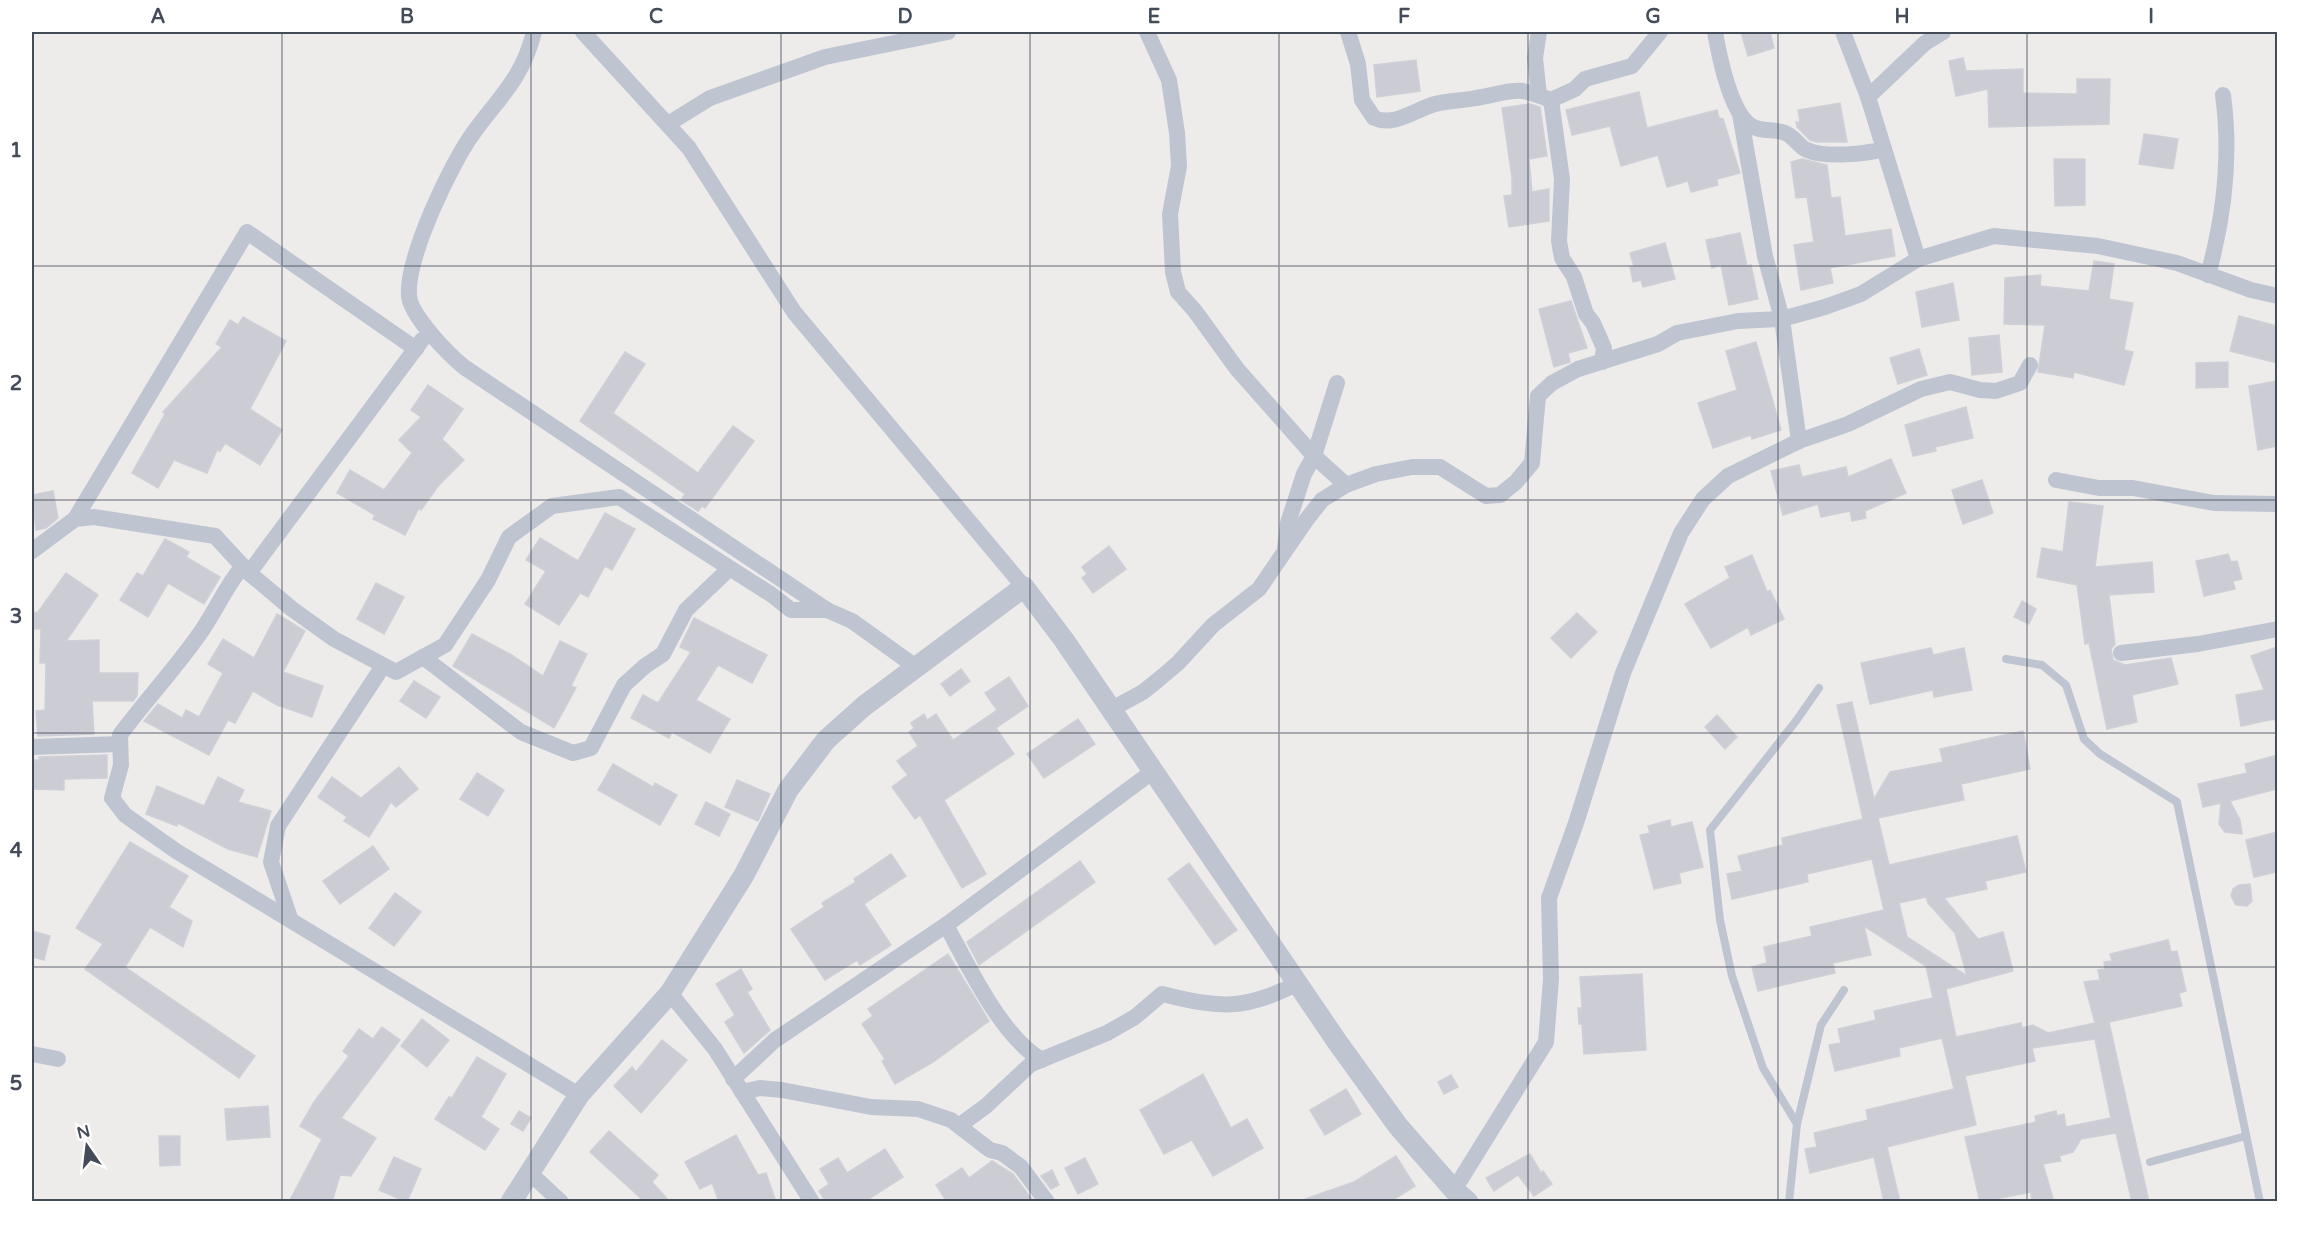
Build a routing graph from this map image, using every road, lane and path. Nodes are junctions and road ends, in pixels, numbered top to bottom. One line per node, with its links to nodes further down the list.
1 (534, 32): 21 (street)
2 (583, 32): 15 (street)
3 (948, 32): 15 (street)
4 (1147, 32): 27 (street)
5 (1348, 32): 12 (street)
6 (1539, 32): 12 (street)
7 (1660, 32): 12 (street)
8 (1715, 32): 14 (street)
9 (1843, 32): 13 (street)
10 (1943, 32): 13 (street)
11 (2223, 95): 18 (street)
12 (1545, 97): 23 (street)
13 (1868, 97): 16 (street)
14 (1740, 114): 16 (street); 20 (street)
15 (668, 124): 36 (street)
16 (1884, 149): 17 (street)
17 (1918, 259): 18 (street); 20 (street)
18 (2208, 275): 19 (street)
19 (2277, 296)
20 (1782, 319): 23 (street); 26 (street)
21 (429, 331): 22 (street); 37 (street)
22 (416, 349): 31 (street); 35 (street)
23 (1603, 355): 29 (street)
24 (2030, 365): 26 (street)
25 (1336, 383): 27 (street)
26 (1799, 441): 64 (street)
27 (1314, 456): 29 (street); 33 (street)
28 (2056, 480): 30 (street)
29 (1346, 485): 33 (street)
30 (2277, 504)
31 (75, 519): 32 (street); 35 (street)
32 (32, 551)
33 (1285, 552): 45 (street)
34 (729, 569): 37 (street); 40 (street); 40 (street)
35 (246, 570): 42 (street); 46 (street)
36 (1024, 587): 43 (street); 45 (street)
37 (827, 610): 43 (street)
38 (2277, 629): 39 (street)
39 (2121, 653)
40 (423, 657): 42 (street)
41 (2006, 659): 61 (lane)
42 (383, 666): 49 (street)
43 (916, 667): 53 (street)
44 (1819, 688): 59 (lane)
45 (1110, 710): 48 (street)
46 (120, 744): 47 (street); 49 (street)
47 (32, 747)
48 (1152, 772): 50 (street); 51 (street)
49 (290, 918): 58 (street)
50 (946, 925): 56 (street); 57 (street)
51 (1298, 983): 56 (street); 64 (street)
52 (1844, 990): 59 (lane)
53 (670, 993): 57 (street); 58 (street)
54 (32, 1054): 55 (street)
55 (58, 1059)
56 (1042, 1060): 60 (street)
57 (737, 1086): 60 (street); 67 (street)
58 (579, 1095): 63 (street)
59 (1797, 1124): 69 (lane)
60 (960, 1125): 68 (street)
61 (2246, 1136): 62 (lane); 70 (lane)
62 (2150, 1162)
63 (531, 1174): 65 (street); 66 (street)
64 (1458, 1198)
65 (511, 1202)
66 (561, 1202)
67 (812, 1202)
68 (1047, 1202)
69 (1789, 1202)
70 (2260, 1202)

